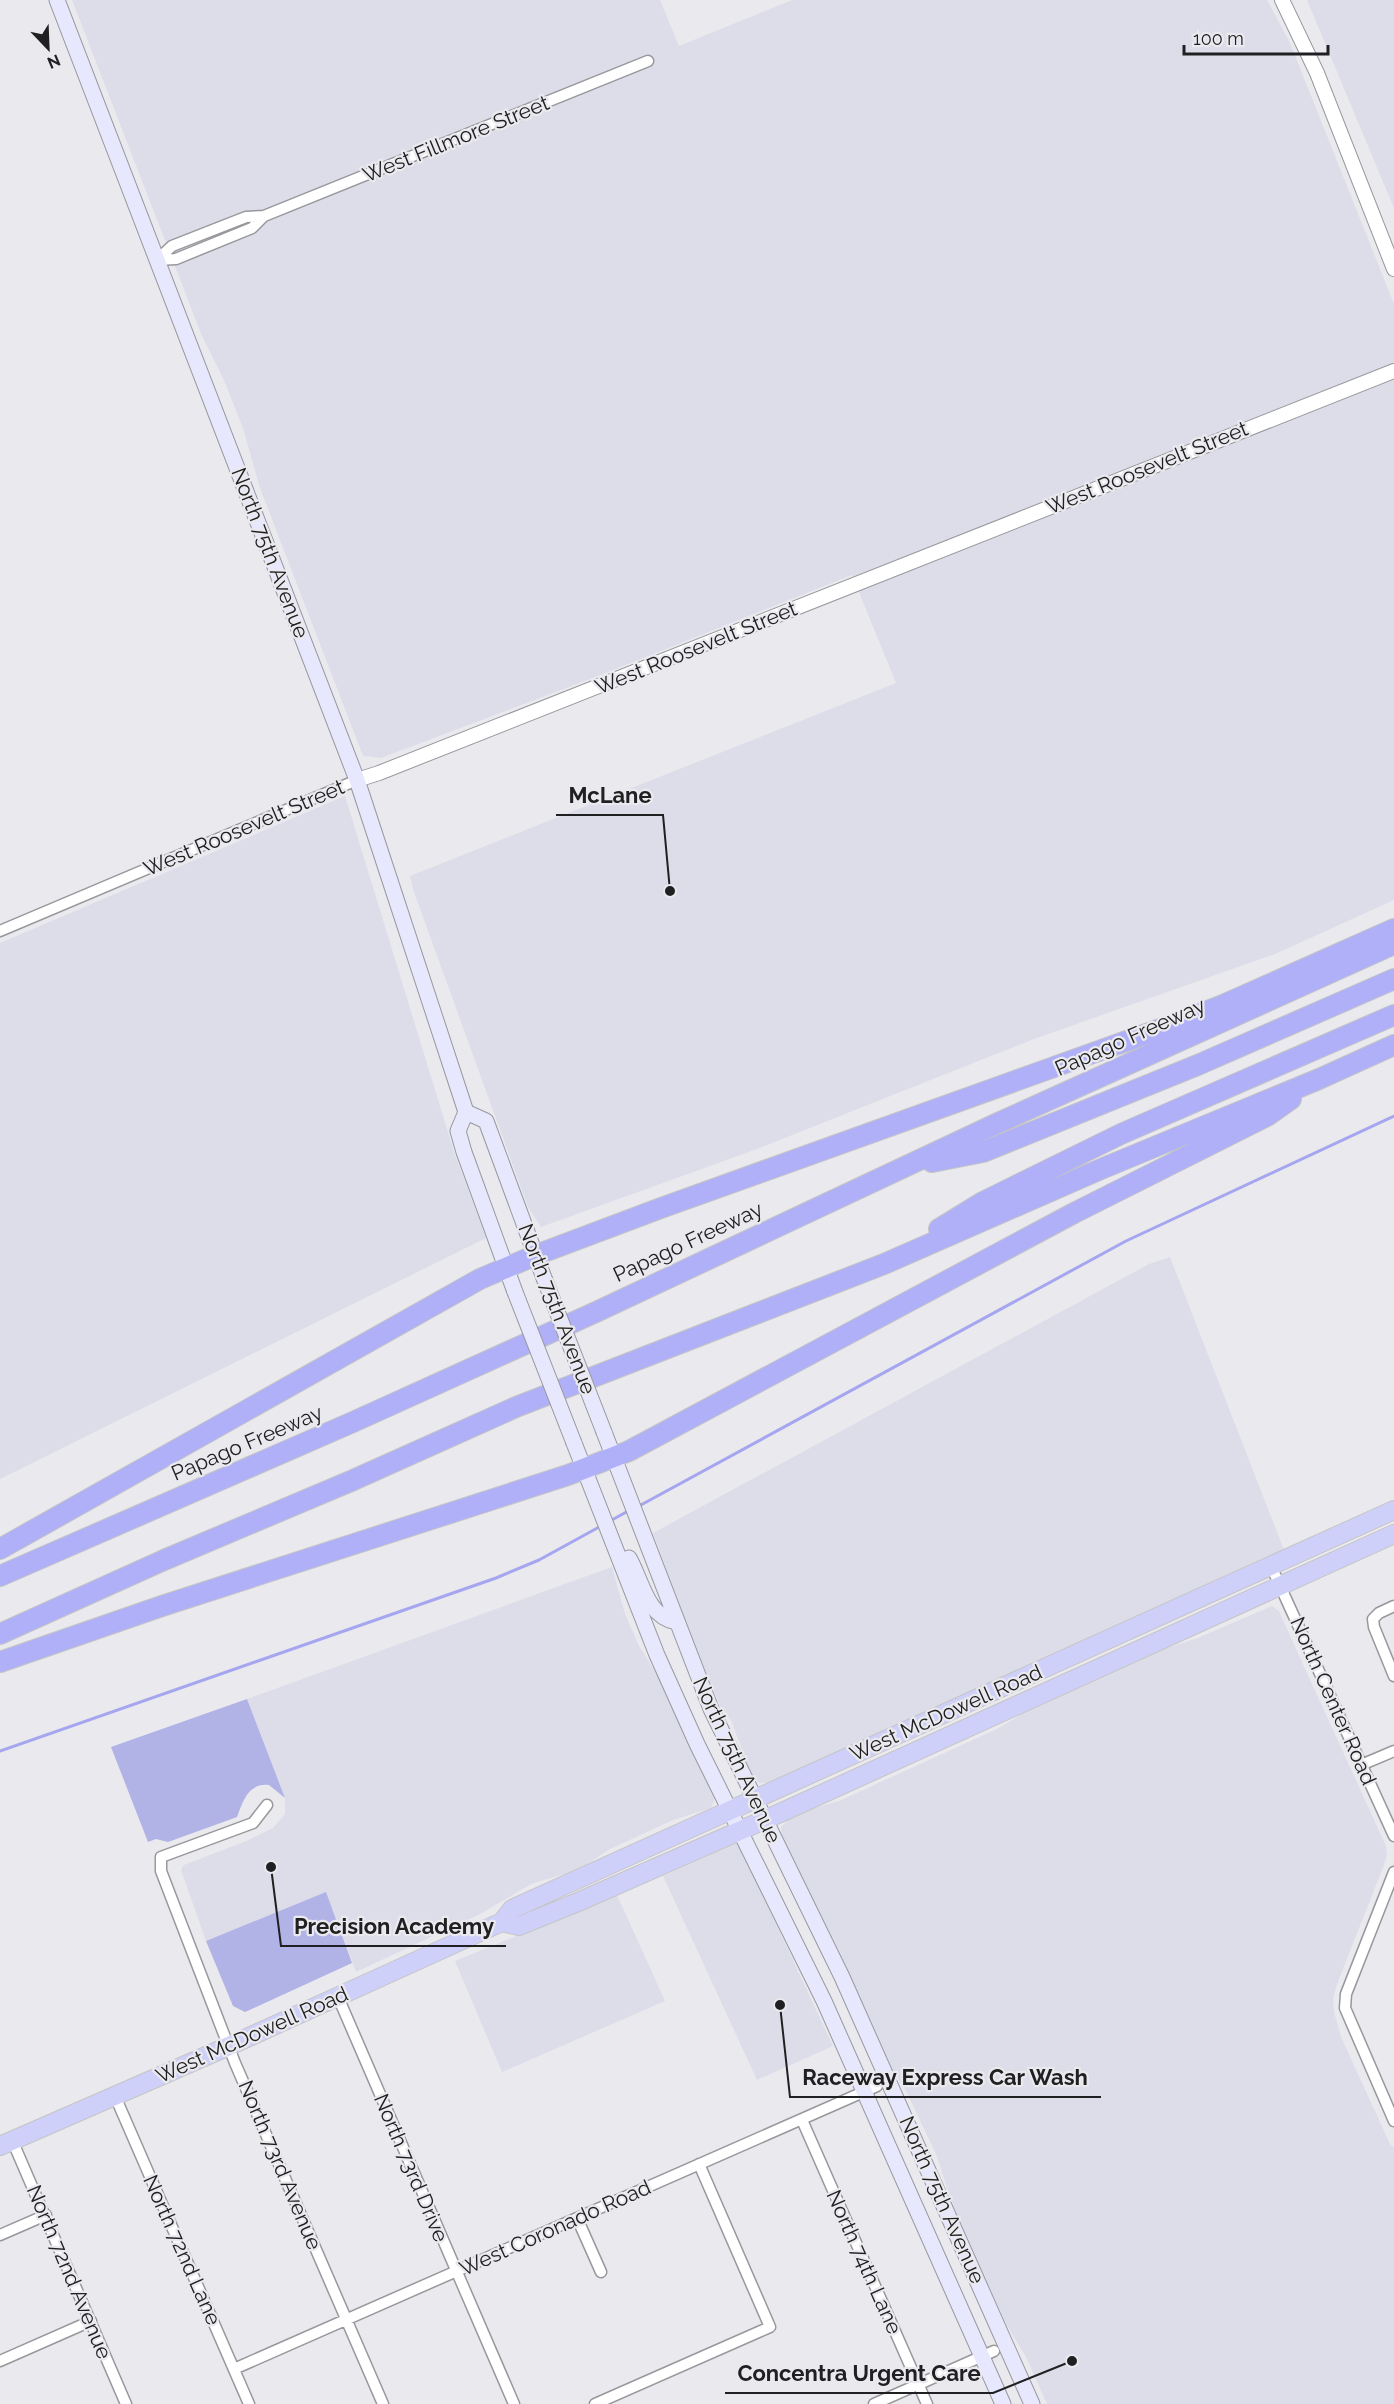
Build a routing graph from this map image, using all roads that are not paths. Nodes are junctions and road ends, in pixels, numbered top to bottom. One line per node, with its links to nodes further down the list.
1 (57, 0): 7 (main road, North 75th Avenue)
2 (1282, 0): 8 (street)
3 (648, 62): 4 (street, West Fillmore Street)
4 (264, 216): 5 (street, West Fillmore Street); 6 (street, West Fillmore Street)
5 (215, 229): 6 (street); 7 (street, West Fillmore Street)
6 (219, 241): 7 (street, West Fillmore Street)
7 (157, 260): 10 (main road, North 75th Avenue)
8 (1394, 269)
9 (1394, 371): 10 (street, West Roosevelt Street)
10 (357, 780): 12 (street, West Roosevelt Street); 18 (main road, North 75th Avenue)
11 (1394, 929): 20 (highway)
12 (0, 931)
13 (1394, 944): 19 (highway, Papago Freeway)
14 (1394, 979): 19 (highway)
15 (1394, 1015): 21 (highway)
16 (1394, 1045): 17 (highway)
17 (1319, 1079): 21 (highway); 23 (highway)
18 (466, 1112): 20 (main road, North 75th Avenue); 22 (main road, North 75th Avenue)
19 (900, 1168): 30 (highway, Papago Freeway)
20 (536, 1255): 22 (highway); 23 (main road, North 75th Avenue, bridge)
21 (884, 1264): 34 (highway)
22 (507, 1268): 24 (main road, North 75th Avenue, bridge); 28 (highway)
23 (613, 1457): 24 (highway); 33 (main road, North 75th Avenue)
24 (584, 1468): 27 (main road, North 75th Avenue); 35 (highway)
25 (1394, 1510): 29 (main road, West McDowell Road)
26 (1394, 1534): 31 (main road, West McDowell Road)
27 (613, 1542): 33 (main road); 41 (main road, North 75th Avenue)
28 (0, 1549)
29 (1271, 1566): 31 (street, North Center Road); 39 (main road, West McDowell Road)
30 (0, 1576)
31 (1281, 1585): 38 (street, North Center Road); 42 (main road, West McDowell Road)
32 (1394, 1606): 36 (street)
33 (676, 1622): 39 (main road, North 75th Avenue)
34 (0, 1634)
35 (0, 1662)
36 (1394, 1676)
37 (1394, 1751): 38 (street)
38 (1361, 1764): 44 (street, North Center Road)
39 (754, 1800): 41 (main road, West McDowell Road); 42 (main road, North 75th Avenue)
40 (267, 1805): 48 (street, North 73rd Avenue)
41 (730, 1811): 43 (main road, North 75th Avenue); 46 (main road, West McDowell Road)
42 (763, 1820): 43 (main road, West McDowell Road); 74 (main road, North 75th Avenue)
43 (740, 1830): 46 (main road, West McDowell Road); 49 (main road, North 75th Avenue)
44 (1394, 1836)
45 (1394, 1872): 52 (street)
46 (502, 1922): 47 (main road, West McDowell Road)
47 (338, 1997): 48 (main road, West McDowell Road); 58 (street, North 73rd Drive)
48 (229, 2046): 50 (main road, West McDowell Road); 60 (street, North 73rd Avenue)
49 (871, 2089): 51 (street, West Coronado Road); 62 (main road, North 75th Avenue)
50 (115, 2096): 53 (main road, West McDowell Road); 64 (street, North 72nd Lane)
51 (802, 2120): 54 (street, West Coronado Road); 65 (street, North 74th Lane)
52 (1394, 2121)
53 (6, 2143): 55 (street, North 72nd Avenue)
54 (699, 2164): 56 (street, West Coronado Road); 70 (street)
55 (46, 2215): 57 (street); 61 (street, North 72nd Avenue)
56 (578, 2218): 58 (street, West Coronado Road); 59 (street)
57 (0, 2235)
58 (456, 2272): 60 (street, West Coronado Road); 69 (street, North 73rd Drive)
59 (600, 2272)
60 (347, 2319): 64 (street, West Coronado Road); 68 (street, North 73rd Avenue)
61 (91, 2321): 63 (street); 66 (street, North 72nd Avenue)
62 (988, 2354): 65 (street); 73 (main road, North 75th Avenue)
63 (0, 2361)
64 (234, 2369): 67 (street, North 72nd Lane)
65 (918, 2385): 71 (street); 72 (street, North 74th Lane)
66 (126, 2404)
67 (249, 2404)
68 (383, 2404)
69 (514, 2404)
70 (595, 2404)
71 (874, 2404)
72 (927, 2404)
73 (1003, 2404)
74 (1032, 2404)

